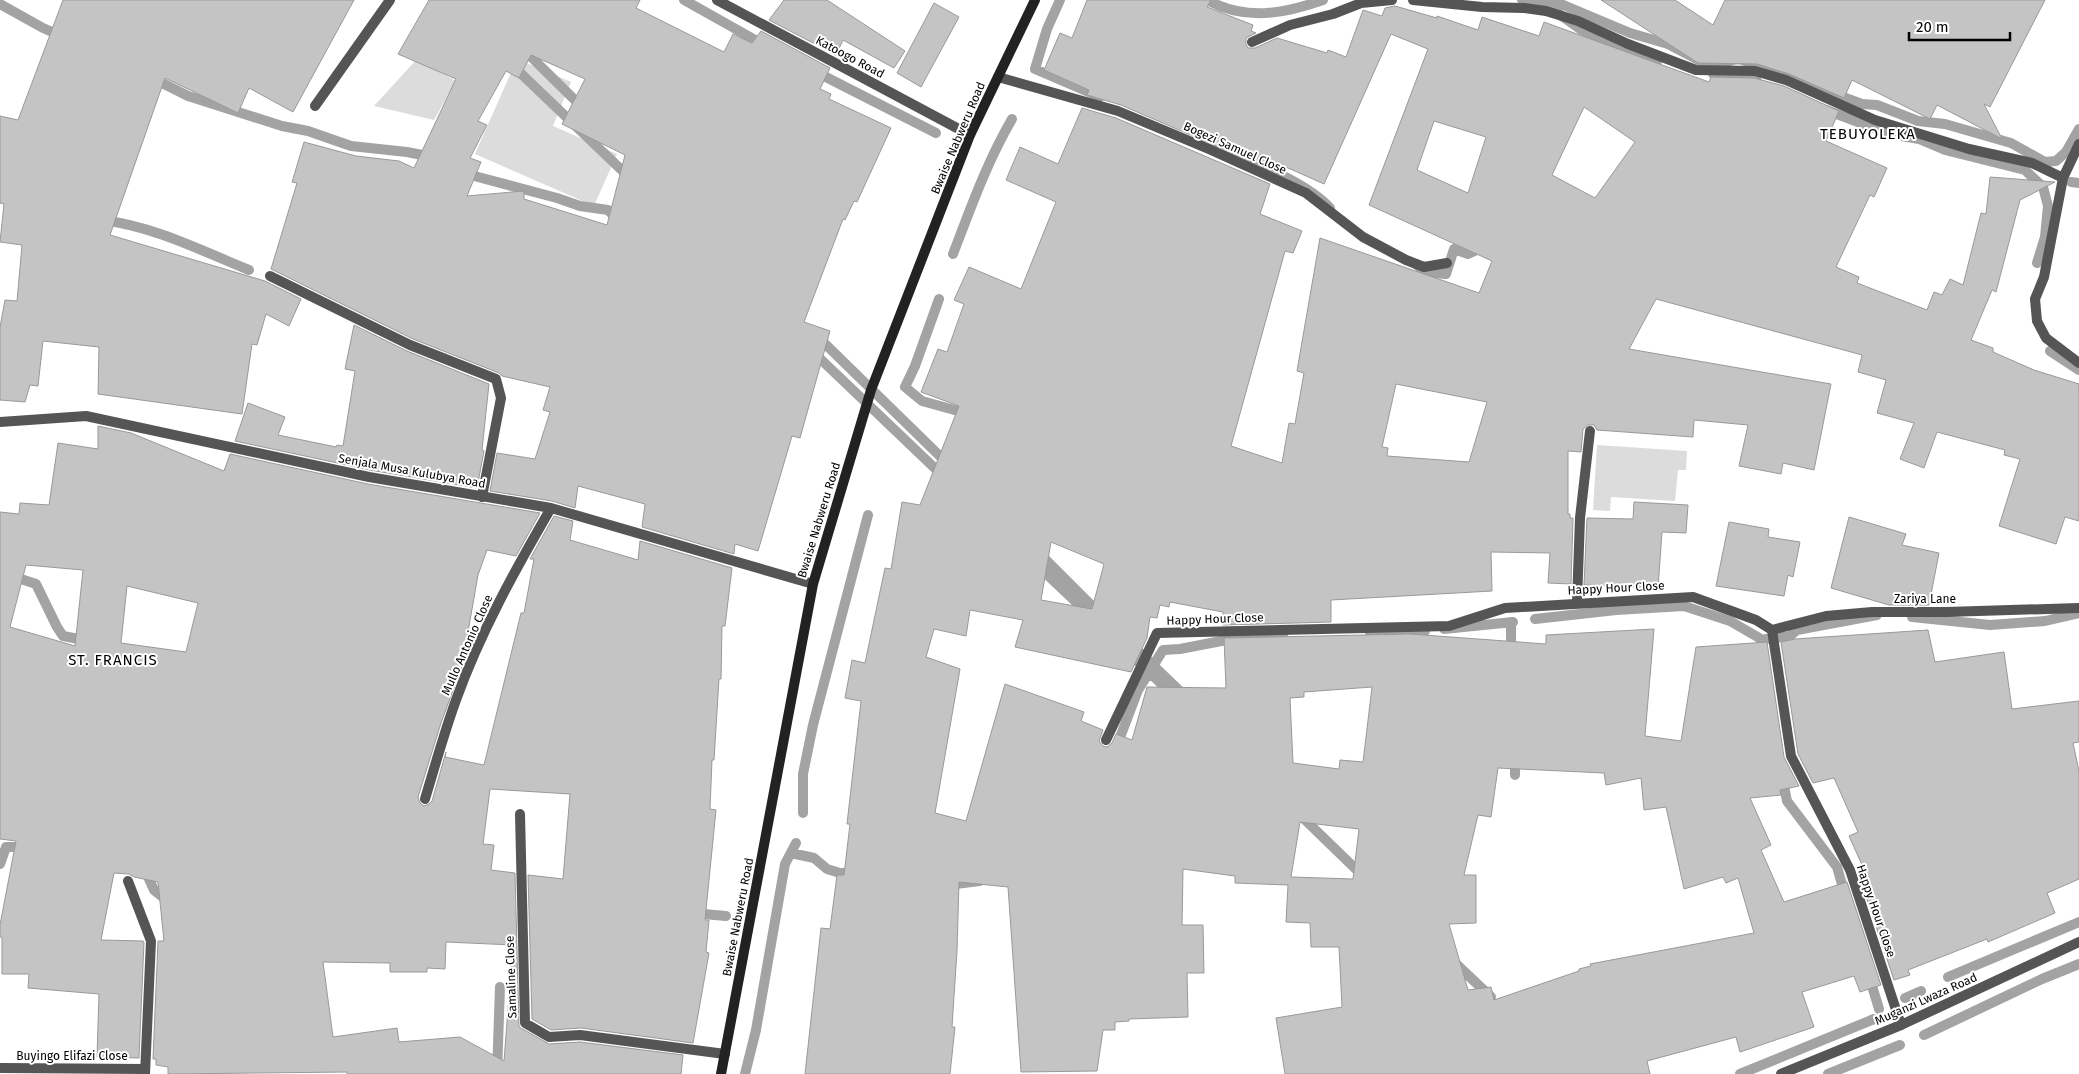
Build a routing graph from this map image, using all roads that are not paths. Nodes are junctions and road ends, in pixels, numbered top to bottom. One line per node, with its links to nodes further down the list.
1 (390, 0): 8 (street)
2 (717, 0): 9 (street, Katoogo Road)
3 (1035, 0): 7 (main road, Bwaise Nabweru Road)
4 (1392, 0): 6 (street)
5 (1413, 0): 11 (street)
6 (1252, 42)
7 (998, 77): 9 (main road, Bwaise Nabweru Road); 12 (street, Bogezi Samuel Close)
8 (314, 106)
9 (970, 135): 19 (main road, Bwaise Nabweru Road)
10 (2079, 144): 11 (street)
11 (2063, 178): 14 (street)
12 (1447, 263)
13 (270, 276): 17 (street)
14 (2079, 363)
15 (0, 422): 17 (street, Senjala Musa Kulubya Road)
16 (1590, 431): 20 (street)
17 (482, 497): 18 (street, Senjala Musa Kulubya Road)
18 (551, 508): 19 (street, Senjala Musa Kulubya Road); 24 (street, Mullo Antonio Close)
19 (813, 584): 29 (main road, Bwaise Nabweru Road)
20 (1577, 602): 22 (street, Happy Hour Close); 23 (street, Happy Hour Close)
21 (2079, 608): 22 (street, Zariya Lane)
22 (1772, 630): 28 (street, Happy Hour Close)
23 (1106, 740)
24 (425, 799)
25 (520, 814): 29 (street, Samaline Close)
26 (128, 881): 31 (street)
27 (2079, 942): 28 (street, Muganzi Lwaza Road)
28 (1901, 1025): 33 (street, Muganzi Lwaza Road)
29 (725, 1054): 32 (main road, Bwaise Nabweru Road)
30 (0, 1068): 31 (street, Buyingo Elifazi Close)
31 (145, 1072)
32 (721, 1074)
33 (1780, 1074)

